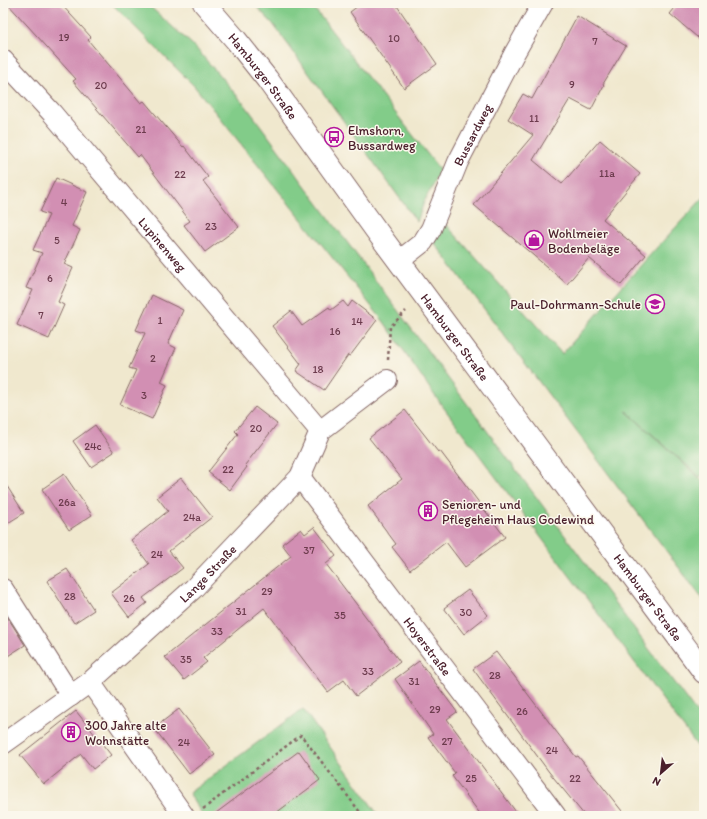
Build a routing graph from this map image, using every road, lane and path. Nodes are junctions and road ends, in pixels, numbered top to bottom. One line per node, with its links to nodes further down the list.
1 (204, 3): 4 (main road, Hamburger Straße)
2 (544, 3): 4 (street, Bussardweg)
3 (3, 60): 7 (street, Lupinenweg)
4 (399, 261): 10 (main road, Hamburger Straße)
5 (406, 311): 6 (path)
6 (387, 380): 7 (street, Lange Straße)
7 (320, 431): 8 (street, Lange Straße)
8 (300, 477): 11 (street, Lange Straße); 16 (street, Hoyerstraße)
9 (3, 589): 12 (street)
10 (704, 672)
11 (90, 682): 12 (street, Lange Straße); 14 (street)
12 (70, 696): 13 (street, Lange Straße)
13 (3, 744)
14 (191, 814): 15 (path)
15 (363, 816)
16 (556, 816)

